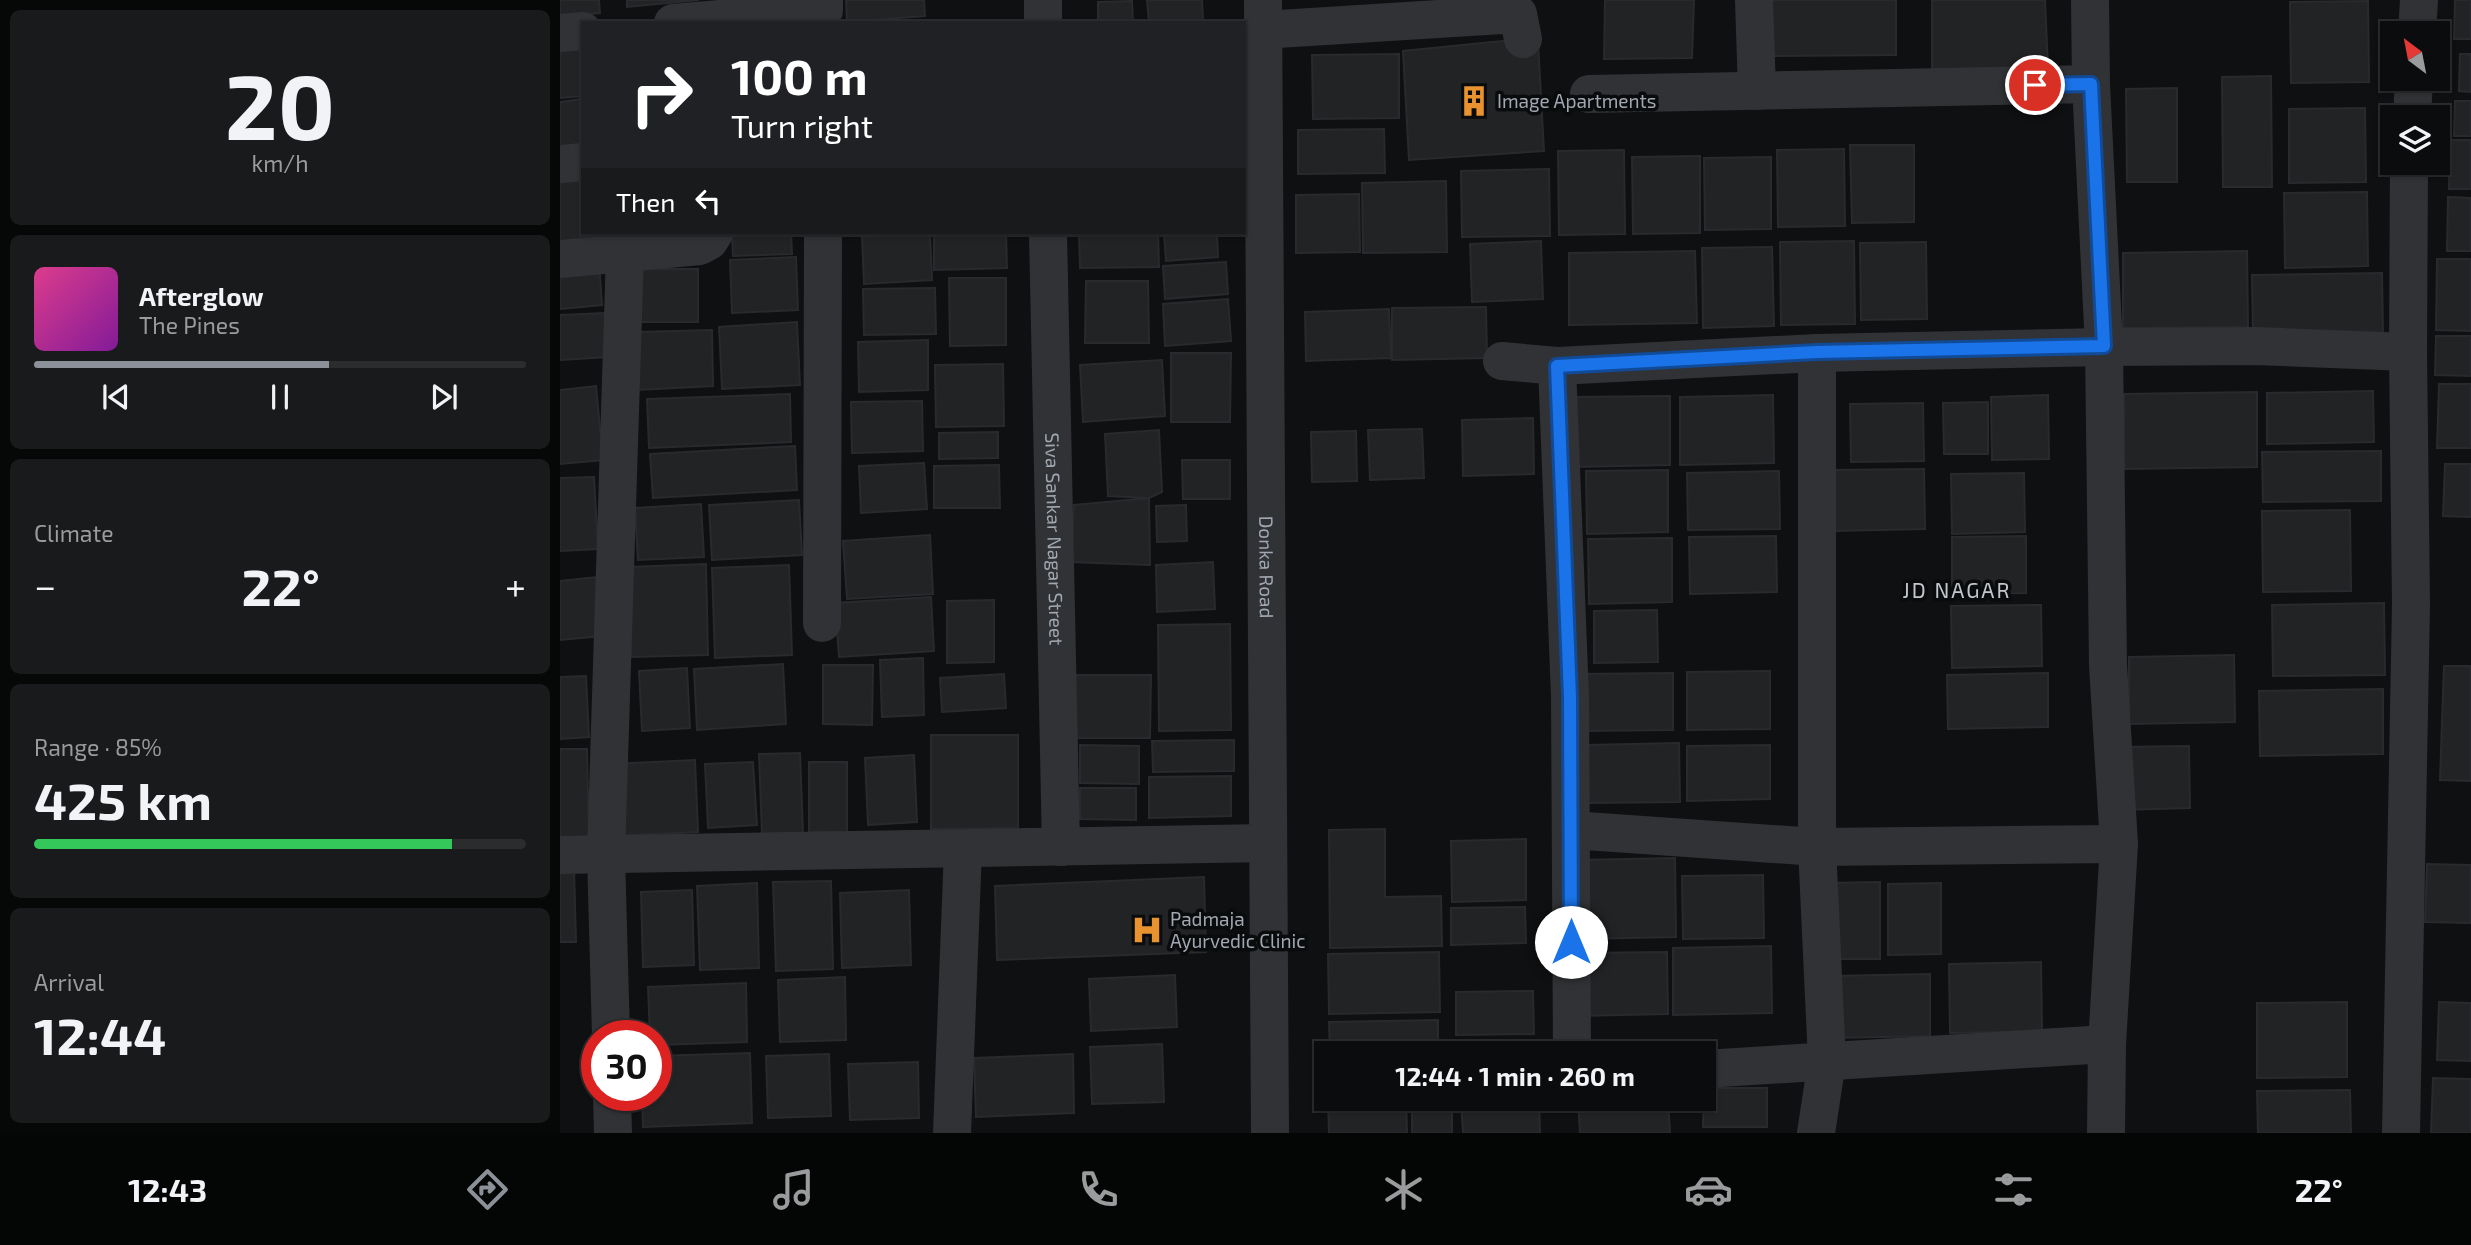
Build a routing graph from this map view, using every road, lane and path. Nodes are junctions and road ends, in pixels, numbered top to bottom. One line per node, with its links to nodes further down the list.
1 (1043, 0): 8 (street)
2 (1754, 0): 14 (street)
3 (2090, 0): 13 (street)
4 (2418, 0): 9 (street)
5 (824, 11): 7 (street)
6 (1263, 15): 12 (street); 31 (street, Donka Road)
7 (698, 21)
8 (1043, 21)
9 (2417, 21)
10 (581, 31): 11 (street)
11 (560, 33)
12 (1523, 39)
13 (2091, 84): 14 (street); 24 (street)
14 (1757, 91): 15 (street)
15 (1589, 94)
16 (581, 162): 17 (street)
17 (560, 164)
18 (2409, 175): 26 (street)
19 (712, 235): 22 (street)
20 (823, 235): 29 (street)
21 (1048, 235): 33 (street, Siva Sankar Nagar Street)
22 (625, 253): 23 (street); 37 (street)
23 (560, 258)
24 (2104, 346): 25 (street); 26 (street); 32 (street)
25 (1817, 352): 28 (street); 34 (street)
26 (2408, 352): 49 (street)
27 (1502, 361): 28 (street)
28 (1557, 366): 30 (street)
29 (822, 623)
30 (1571, 830): 34 (street); 39 (street)
31 (1268, 842): 33 (street); 46 (street, Donka Road)
32 (2119, 844): 34 (street); 40 (street)
33 (1061, 847): 35 (street)
34 (1817, 847): 41 (street)
35 (963, 849): 37 (street); 45 (street)
36 (560, 855): 37 (street)
37 (606, 855): 38 (street)
38 (611, 1020)
39 (1572, 1041)
40 (2107, 1044): 41 (street); 48 (street)
41 (1827, 1061): 42 (street); 47 (street)
42 (1716, 1068)
43 (612, 1111): 44 (street)
44 (613, 1133)
45 (952, 1133)
46 (1270, 1133)
47 (1816, 1133)
48 (2106, 1133)
49 (2401, 1133)

